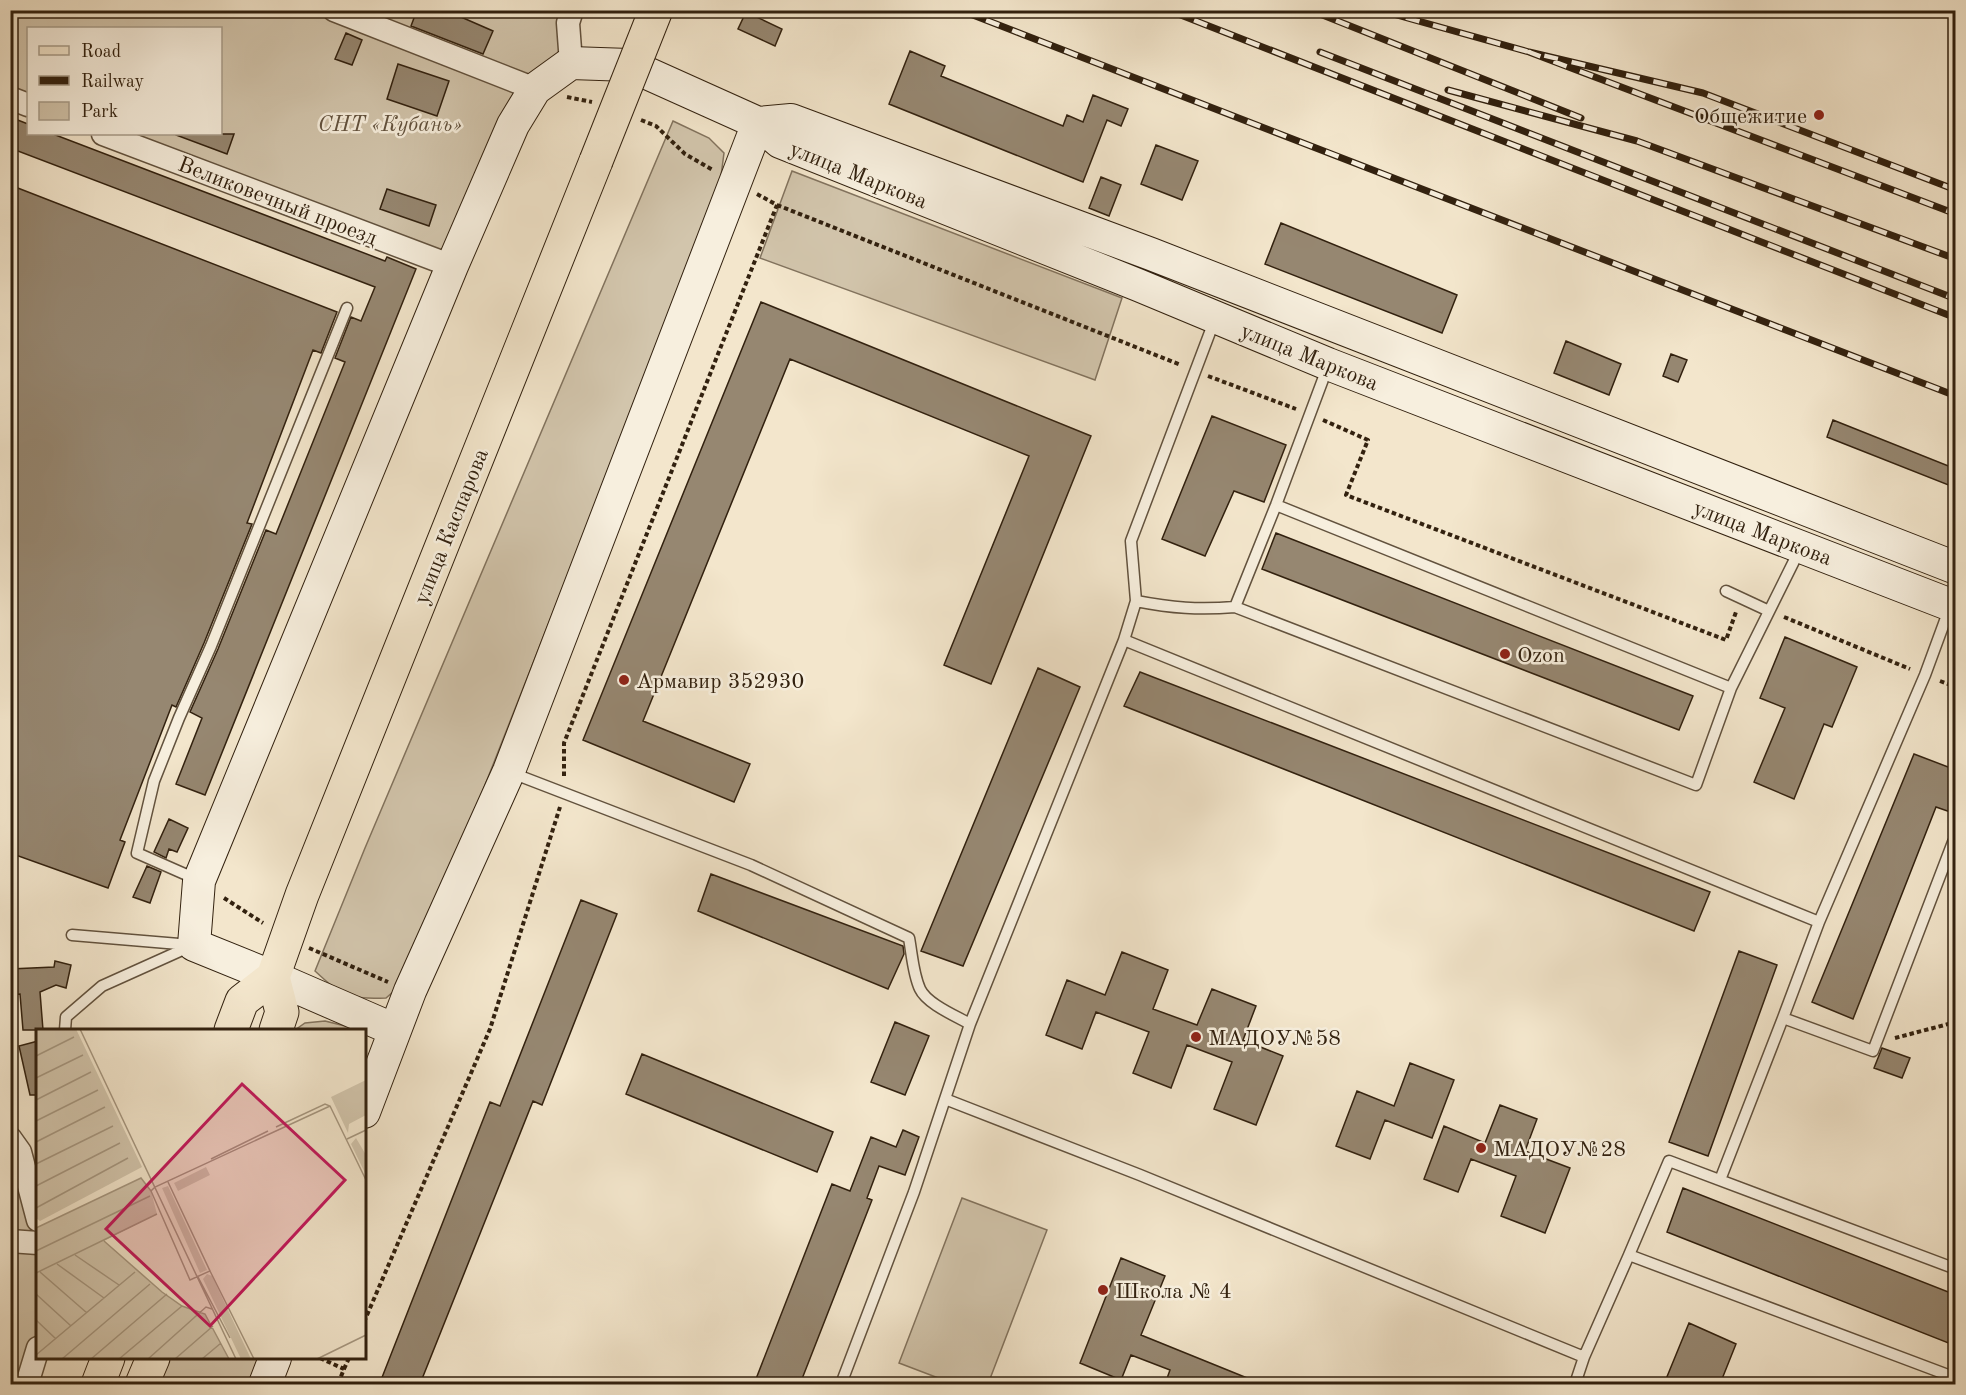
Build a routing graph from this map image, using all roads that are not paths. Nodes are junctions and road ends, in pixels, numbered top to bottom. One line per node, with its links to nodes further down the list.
1 (334, 10): 5 (street)
2 (572, 10): 4 (street)
3 (656, 10): 33 (main road, улица Каспарова, bridge)
4 (572, 63): 5 (main road); 8 (main road)
5 (535, 89): 10 (main road)
6 (10, 98): 7 (street)
7 (27, 105)
8 (758, 123): 11 (main road, улица Маркова); 13 (main road, улица Маркова); 27 (main road)
9 (106, 135): 10 (street, Великовечный проезд)
10 (452, 266): 29 (main road)
11 (1228, 284): 13 (street); 14 (main road, улица Маркова)
12 (347, 308): 29 (lane)
13 (1216, 317): 15 (main road, улица Маркова); 21 (lane)
14 (1343, 329): 15 (street); 17 (main road, улица Маркова)
15 (1328, 364): 16 (lane); 18 (main road, улица Маркова)
16 (1276, 505): 23 (lane); 26 (lane)
17 (1816, 513): 18 (street); 19 (main road, улица Маркова)
18 (1802, 546): 22 (main road, улица Маркова); 24 (lane)
19 (1956, 568)
20 (1726, 591): 24 (lane)
21 (1136, 601): 23 (lane); 25 (lane)
22 (1953, 606): 30 (lane)
23 (1235, 607): 26 (lane)
24 (1769, 611): 26 (lane)
25 (1124, 640): 30 (lane); 36 (lane)
26 (1731, 688)
27 (509, 771): 36 (lane); 39 (main road)
28 (1956, 843): 34 (lane)
29 (199, 881): 32 (main road)
30 (1819, 922): 34 (lane)
31 (72, 935): 32 (lane)
32 (194, 945): 33 (main road); 37 (lane)
33 (273, 976): 35 (main road); 38 (main road); 39 (main road)
34 (1782, 1018): 43 (lane)
35 (279, 1021)
36 (970, 1024): 40 (lane)
37 (65, 1029)
38 (231, 1029)
39 (395, 1030): 41 (main road)
40 (945, 1099): 50 (lane); 59 (lane)
41 (366, 1108)
42 (10, 1138): 44 (street)
43 (1720, 1180): 47 (lane); 48 (lane)
44 (36, 1212)
45 (10, 1240): 46 (street)
46 (36, 1243)
47 (1629, 1255): 50 (lane); 54 (lane)
48 (1956, 1269)
49 (36, 1354): 55 (street)
50 (1584, 1357): 60 (lane)
51 (108, 1359): 56 (main road)
52 (153, 1359): 57 (main road)
53 (274, 1359): 58 (main road)
54 (1956, 1378)
55 (27, 1384)
56 (98, 1384)
57 (141, 1384)
58 (265, 1384)
59 (841, 1384)
60 (1575, 1384)

